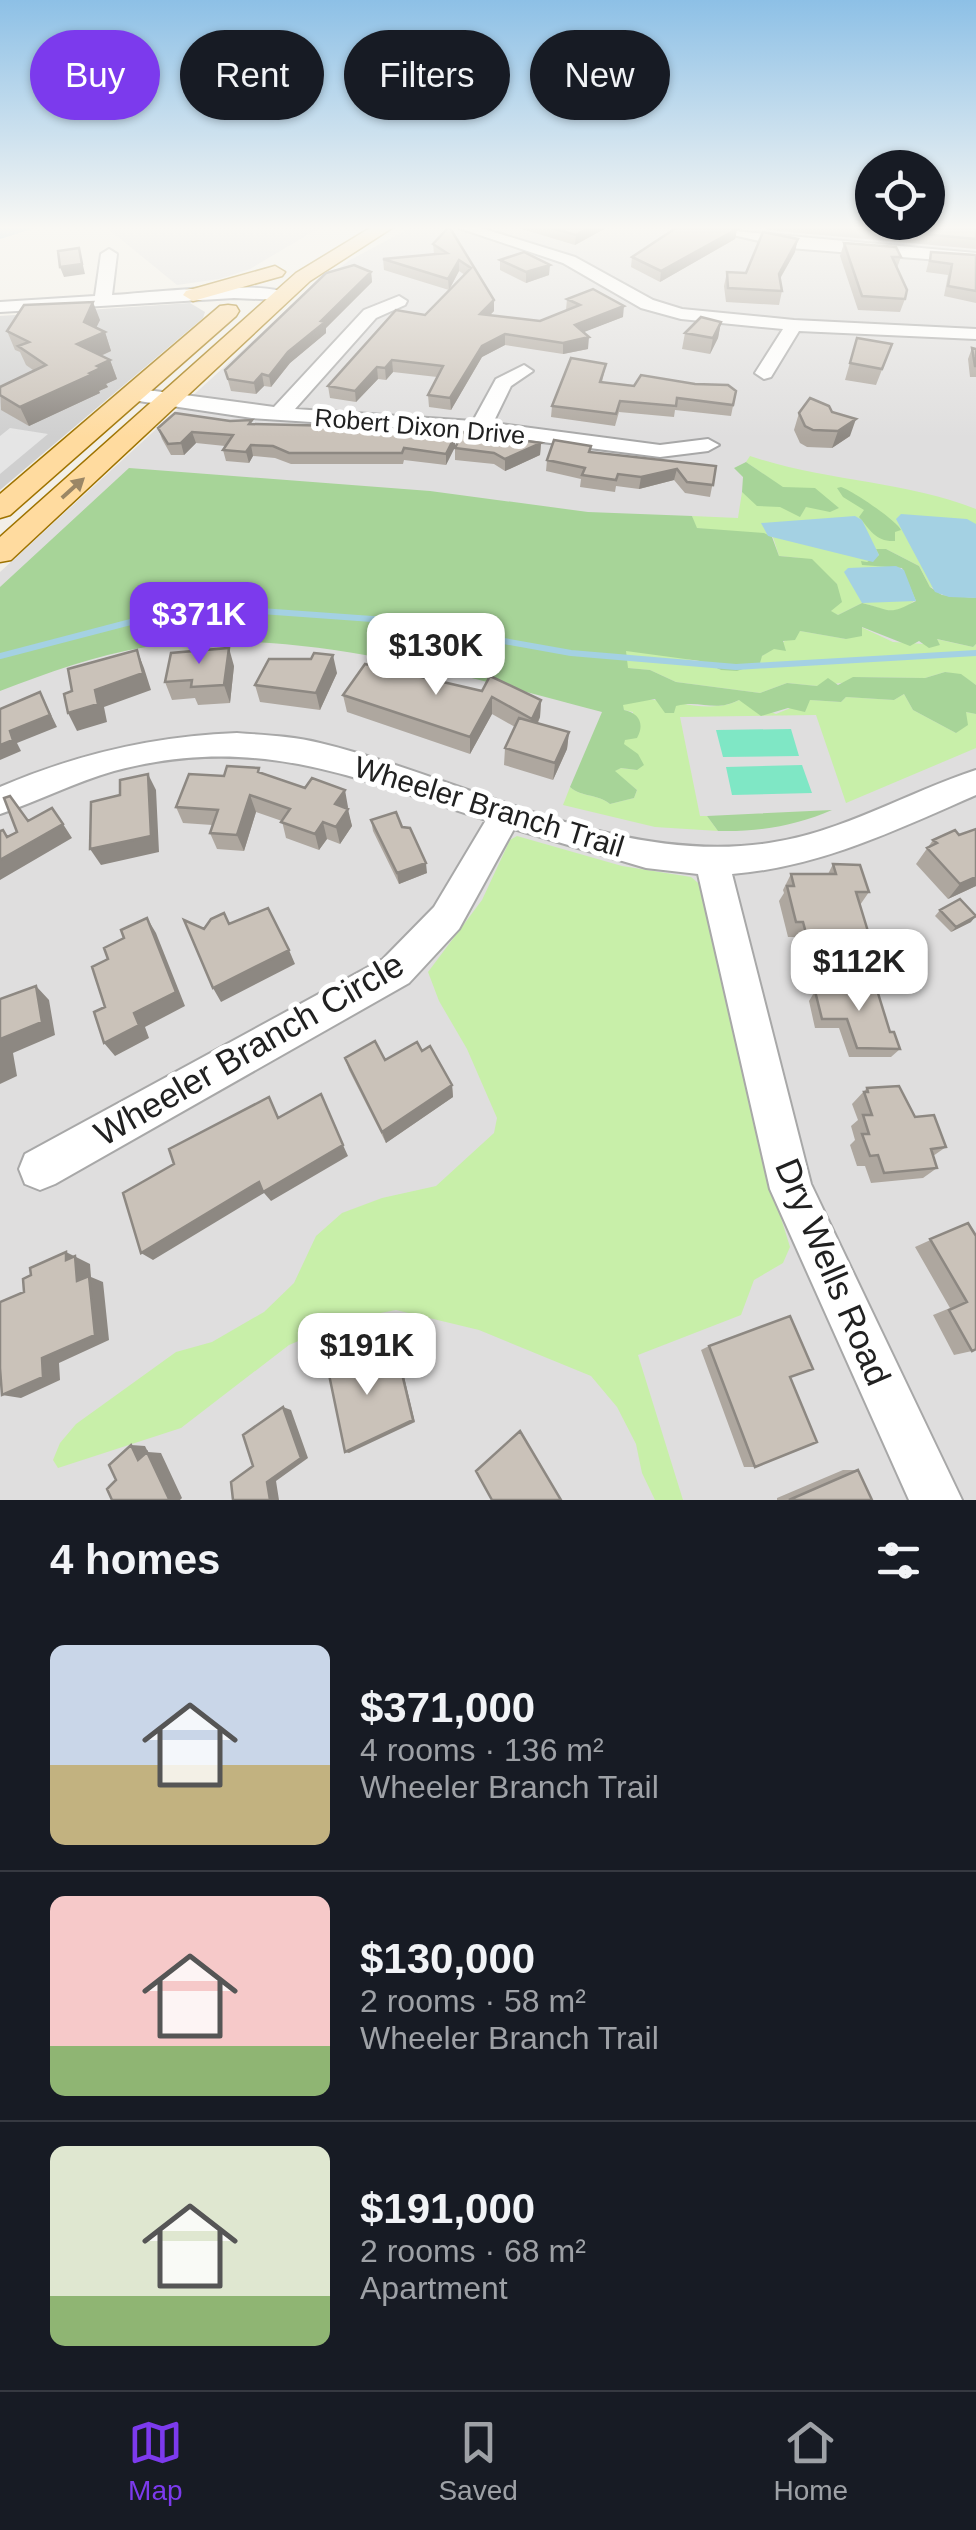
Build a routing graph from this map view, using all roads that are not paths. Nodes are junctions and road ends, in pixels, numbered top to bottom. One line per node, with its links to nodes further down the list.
1 (138, 298): 6 (street)
2 (197, 298): 9 (main road)
3 (243, 298): 9 (main road)
4 (265, 298): 15 (main road)
5 (641, 298): 10 (street)
6 (102, 300): 8 (street)
7 (400, 301): 16 (street)
8 (0, 307)
9 (213, 325): 14 (main road)
10 (794, 325): 11 (street); 13 (street)
11 (976, 334)
12 (524, 371): 17 (street)
13 (764, 373)
14 (132, 394): 15 (street, Robert Dixon Drive); 19 (main road)
15 (169, 400): 16 (street, Robert Dixon Drive); 20 (main road, one-way to 15)
16 (279, 414): 17 (street, Robert Dixon Drive)
17 (480, 428): 18 (street, Robert Dixon Drive)
18 (708, 445)
19 (1, 507)
20 (0, 553)
21 (976, 782): 24 (street, Wheeler Branch Trail)
22 (0, 802): 23 (street, Wheeler Branch Trail)
23 (506, 814): 24 (street, Wheeler Branch Trail); 25 (street, Wheeler Branch Circle)
24 (712, 861): 26 (street, Dry Wells Road)
25 (40, 1169)
26 (936, 1500)

